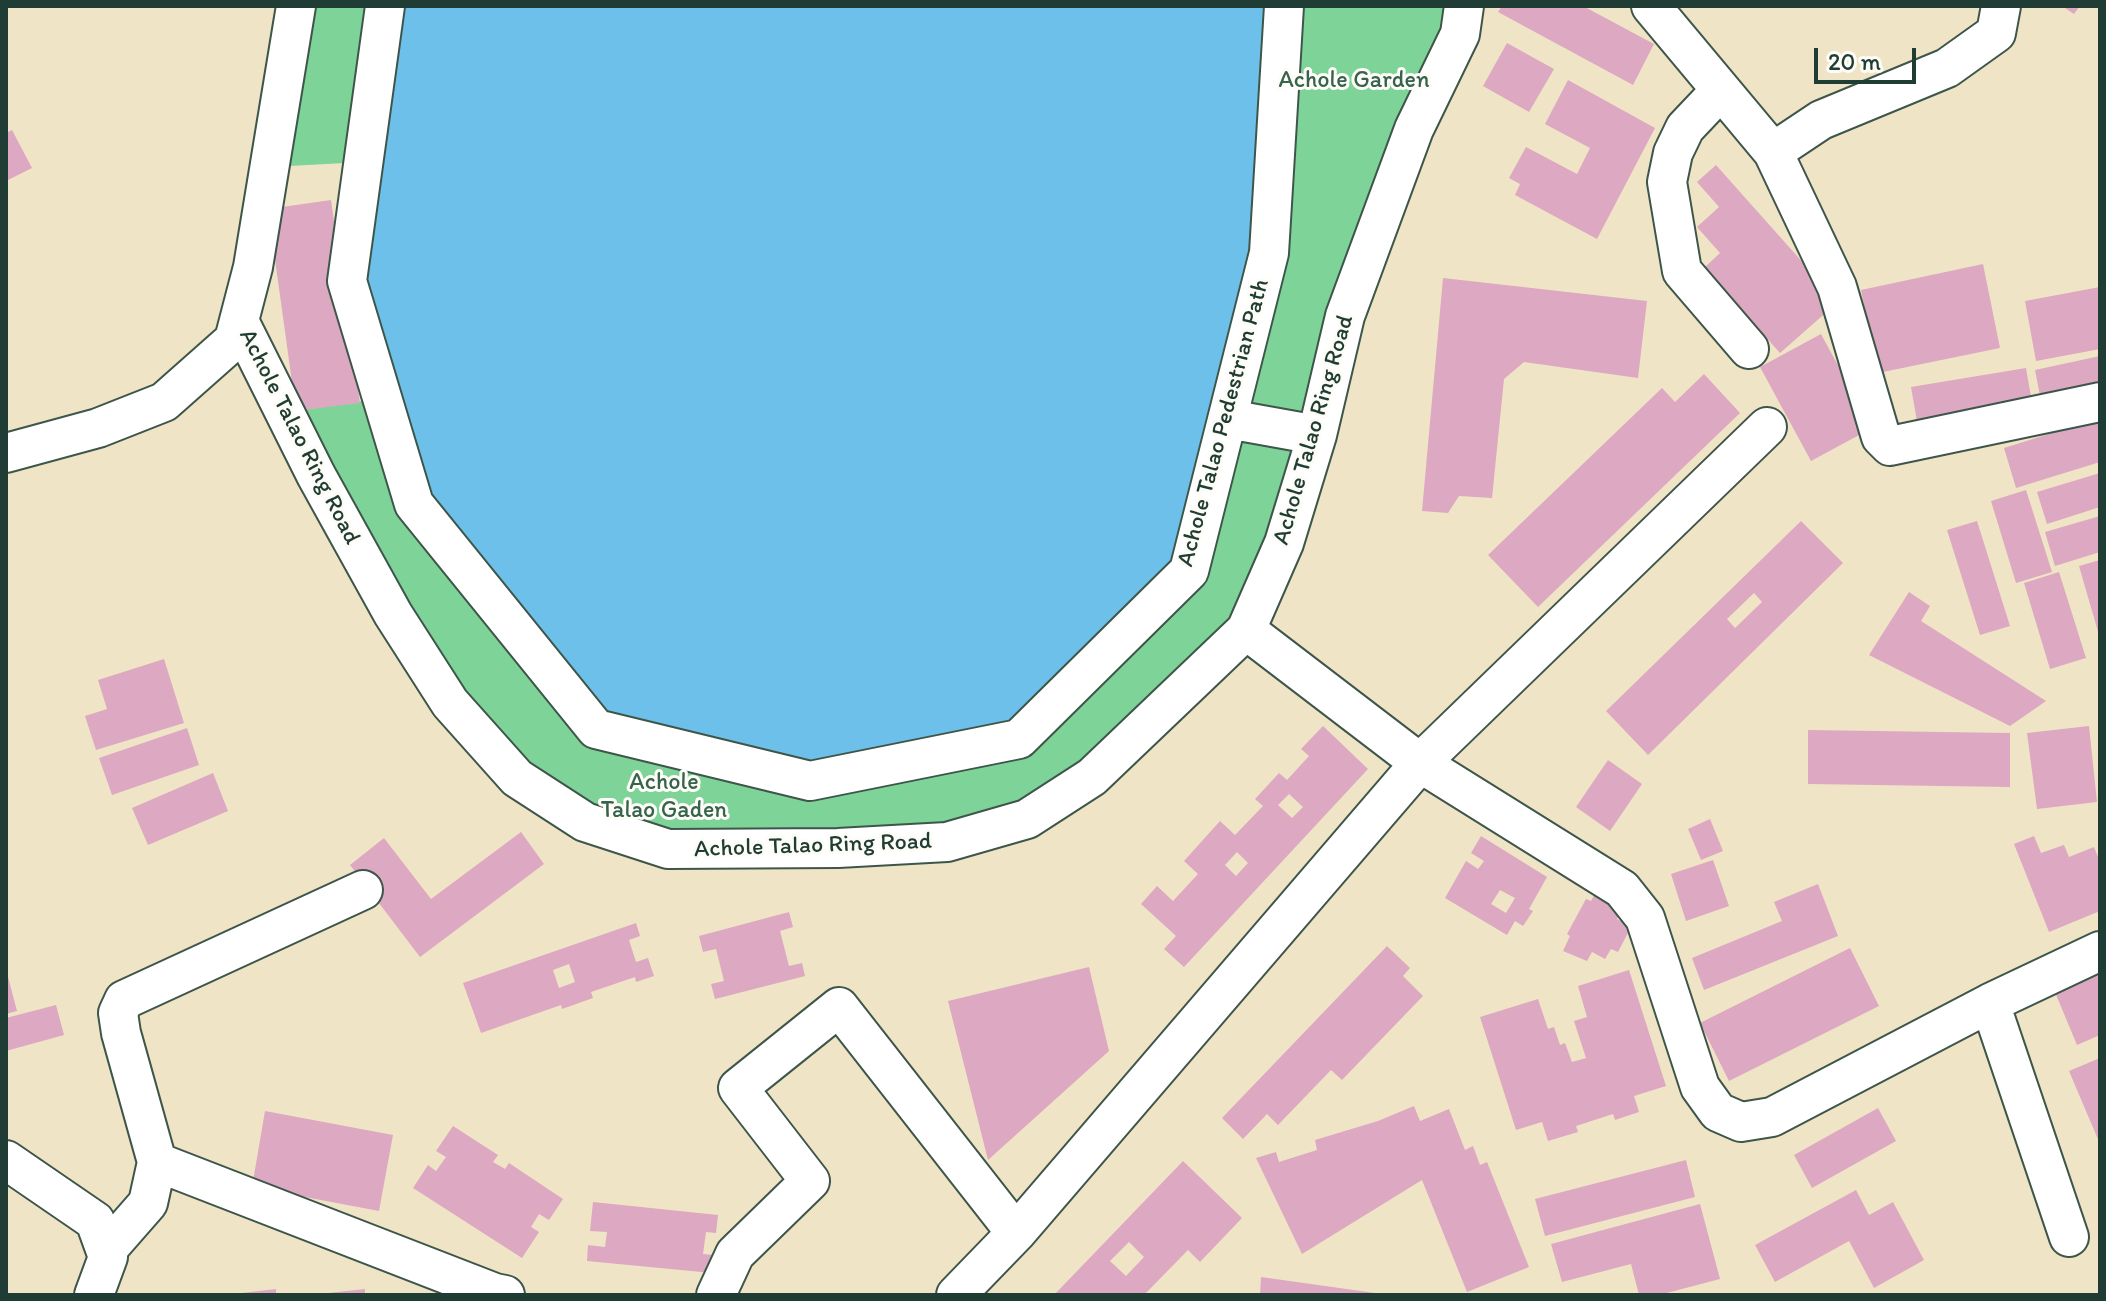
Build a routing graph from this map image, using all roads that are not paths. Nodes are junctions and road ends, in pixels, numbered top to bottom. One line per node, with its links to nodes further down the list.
1 (296, 6): 9 (street, Achole Talao Ring Road)
2 (385, 6): 12 (street, Achole Talao Pedestrian Path)
3 (1284, 6): 12 (street, Achole Talao Pedestrian Path)
4 (1464, 6): 14 (street, Achole Talao Ring Road)
5 (2001, 6): 8 (street)
6 (1659, 9): 7 (street)
7 (1721, 90): 8 (street); 10 (street)
8 (1773, 152): 11 (street)
9 (239, 321): 15 (street); 16 (street, Achole Talao Ring Road)
10 (1749, 349)
11 (2100, 402)
12 (1228, 419): 14 (street)
13 (1767, 427): 17 (street)
14 (1317, 435): 16 (street, Achole Talao Ring Road)
15 (6, 453)
16 (1246, 630): 17 (street)
17 (1420, 763): 20 (street); 23 (street)
18 (363, 890): 22 (street)
19 (2100, 951): 20 (street)
20 (1990, 1003): 24 (street)
21 (6, 1160): 25 (street)
22 (157, 1162): 25 (street); 27 (street)
23 (1016, 1233): 28 (street); 29 (street)
24 (2069, 1237)
25 (106, 1251): 26 (street)
26 (94, 1295)
27 (505, 1295)
28 (716, 1295)
29 (956, 1295)

